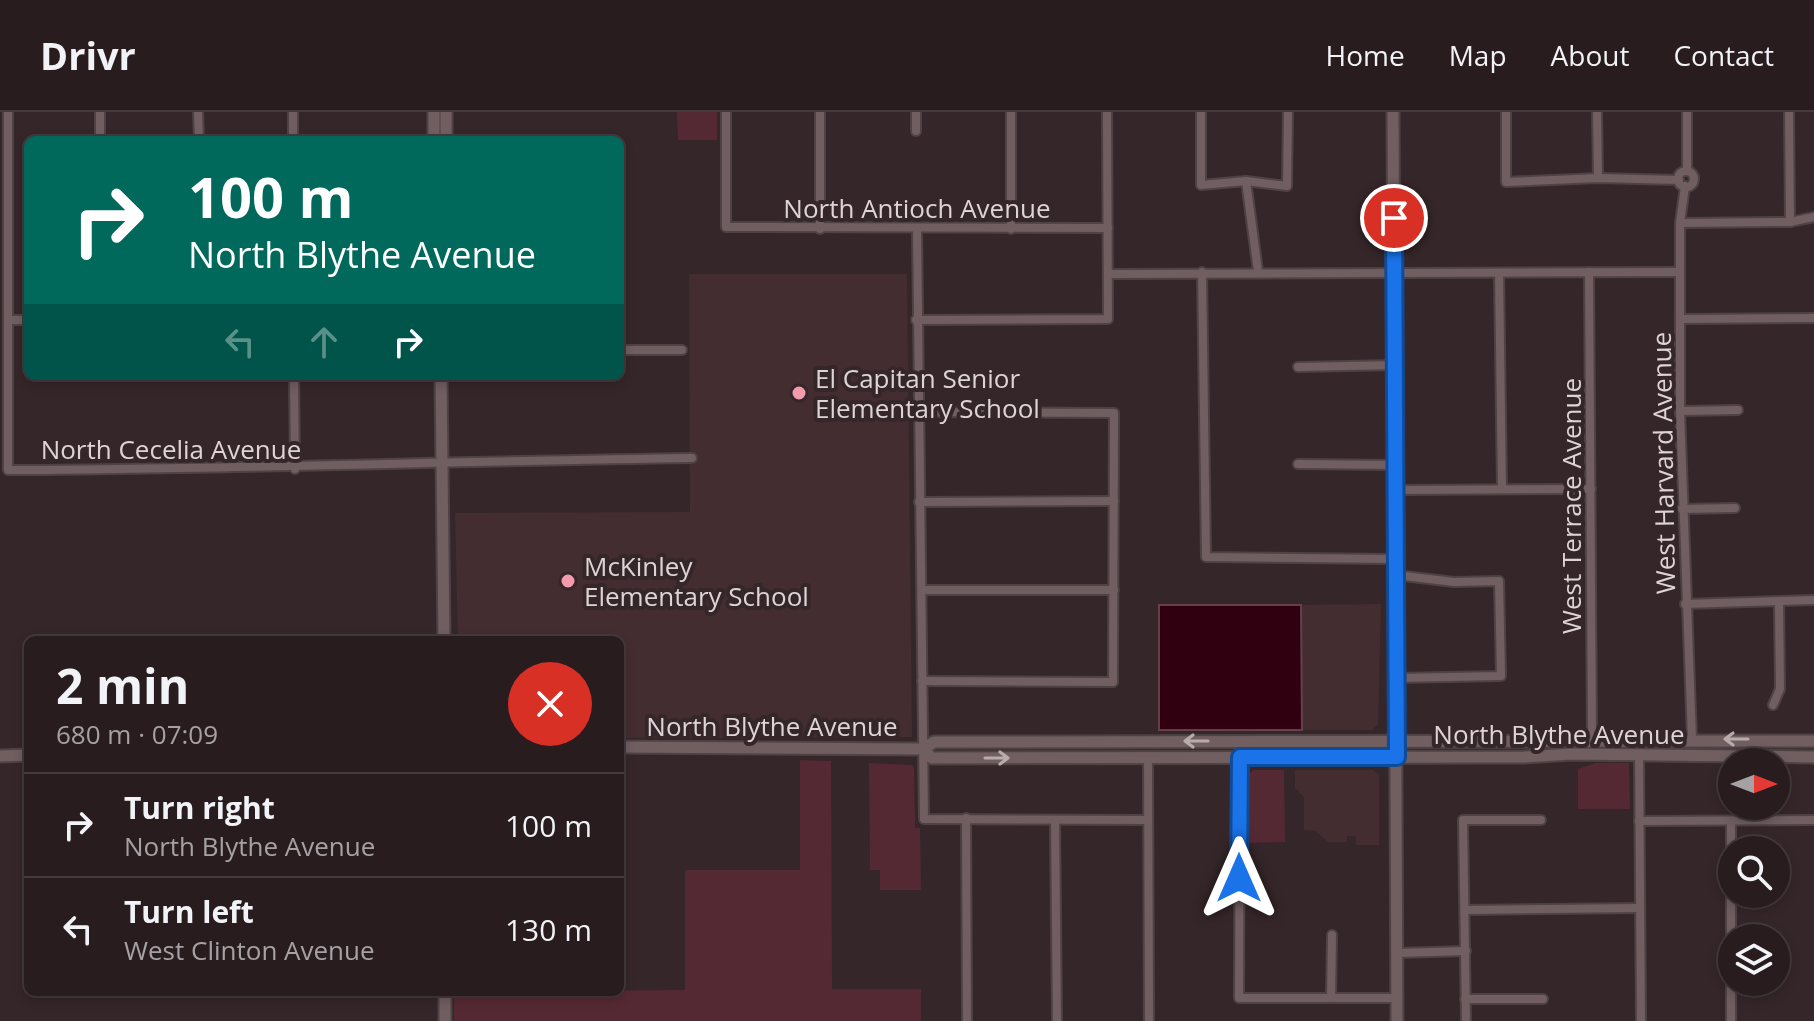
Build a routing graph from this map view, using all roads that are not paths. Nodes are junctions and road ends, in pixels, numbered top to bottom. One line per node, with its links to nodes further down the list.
1 (8, 112): 45 (street, North Cecelia Avenue)
2 (100, 112): 20 (street)
3 (198, 112): 21 (street)
4 (293, 112): 22 (street)
5 (434, 112): 23 (street)
6 (446, 112): 24 (street)
7 (726, 112): 33 (street, North Antioch Avenue)
8 (820, 112): 33 (street)
9 (916, 112): 19 (street)
10 (1011, 112): 35 (street)
11 (1107, 112): 32 (street)
12 (1201, 112): 27 (street)
13 (1288, 112): 27 (street)
14 (1393, 112): 37 (street)
15 (1506, 112): 26 (street)
16 (1597, 112): 26 (street)
17 (1687, 112): 25 (street)
18 (1789, 112): 30 (street)
19 (916, 131)
20 (100, 136)
21 (199, 136)
22 (293, 136)
23 (434, 136)
24 (446, 136)
25 (1687, 171): 28 (street); 28 (street, West Harvard Avenue)
26 (1598, 178): 28 (street)
27 (1246, 181): 36 (street)
28 (1682, 183): 31 (street, West Harvard Avenue)
29 (1814, 217): 30 (street)
30 (1790, 222): 31 (street)
31 (1680, 223): 40 (street, West Harvard Avenue)
32 (1108, 228): 35 (street, North Antioch Avenue); 42 (street)
33 (820, 229): 34 (street, North Antioch Avenue)
34 (917, 229): 35 (street, North Antioch Avenue); 47 (street)
35 (1011, 229)
36 (1258, 271): 37 (street); 38 (street)
37 (1396, 271): 41 (street); 50 (street)
38 (1202, 272): 42 (street); 70 (street)
39 (1589, 272): 40 (street); 41 (street); 64 (street, West Terrace Avenue)
40 (1680, 272): 44 (street, West Harvard Avenue)
41 (1499, 273): 63 (street)
42 (1109, 274): 47 (street)
43 (1814, 318): 44 (street)
44 (1680, 319): 56 (street, West Harvard Avenue)
45 (8, 320): 46 (street); 54 (street, North Cecelia Avenue)
46 (24, 320)
47 (916, 320): 57 (street)
48 (624, 350): 49 (street)
49 (682, 350)
50 (1396, 365): 51 (street); 61 (street)
51 (1298, 367)
52 (294, 380): 62 (street)
53 (441, 380): 59 (street)
54 (4, 395): 62 (street, North Cecelia Avenue)
55 (1738, 410): 56 (street)
56 (1680, 411): 69 (street, West Harvard Avenue)
57 (917, 412): 66 (street); 67 (street)
58 (692, 458): 59 (street, North Cecelia Avenue)
59 (442, 462): 62 (street, North Cecelia Avenue); 77 (street)
60 (1298, 464): 61 (street)
61 (1396, 465): 65 (street)
62 (295, 469)
63 (1502, 489): 64 (street); 65 (street)
64 (1591, 489): 82 (street, West Terrace Avenue)
65 (1397, 490): 70 (street)
66 (1114, 501): 67 (street); 73 (street)
67 (919, 502): 72 (street)
68 (1735, 508): 69 (street)
69 (1682, 509): 75 (street, West Harvard Avenue)
70 (1395, 559): 71 (street)
71 (1396, 575): 78 (street); 78 (street)
72 (922, 590): 73 (street); 79 (street)
73 (1114, 590): 79 (street)
74 (1814, 600): 76 (street)
75 (1685, 604): 76 (street); 81 (street, West Harvard Avenue)
76 (1779, 604): 80 (street)
77 (444, 636)
78 (1396, 678): 83 (street)
79 (922, 681): 86 (street)
80 (1773, 705)
81 (1692, 739): 82 (street, North Blythe Avenue); 84 (street, North Blythe Avenue, one-way to 81)
82 (1592, 740): 83 (street, North Blythe Avenue)
83 (1397, 741): 86 (street, North Blythe Avenue, one-way to 86); 92 (street)
84 (1814, 741)
85 (624, 747): 86 (street, North Blythe Avenue)
86 (923, 749): 90 (street, North Blythe Avenue, one-way to 90); 94 (street)
87 (1639, 754): 92 (street, North Blythe Avenue); 93 (street, North Blythe Avenue); 99 (street)
88 (24, 755): 89 (street)
89 (0, 756)
90 (1148, 757): 91 (street, North Blythe Avenue); 95 (street)
91 (1240, 757): 92 (street, North Blythe Avenue); 107 (street)
92 (1397, 757): 105 (street)
93 (1814, 757)
94 (966, 818): 98 (street); 112 (street)
95 (1148, 820): 98 (street); 114 (street)
96 (1541, 820): 102 (street)
97 (1814, 820): 100 (street)
98 (1055, 821): 113 (street)
99 (1639, 821): 100 (street); 101 (street)
100 (1731, 823): 118 (street)
101 (1640, 908): 102 (street); 117 (street)
102 (1465, 910): 104 (street)
103 (1332, 935): 107 (street)
104 (1466, 951): 105 (street); 109 (street)
105 (1397, 953): 108 (street)
106 (445, 996): 111 (street)
107 (1331, 998): 108 (street)
108 (1398, 998): 115 (street)
109 (1465, 999): 110 (street); 116 (street)
110 (1543, 999)
111 (445, 1021)
112 (967, 1021)
113 (1057, 1021)
114 (1149, 1021)
115 (1397, 1021)
116 (1466, 1021)
117 (1641, 1021)
118 (1731, 1021)

